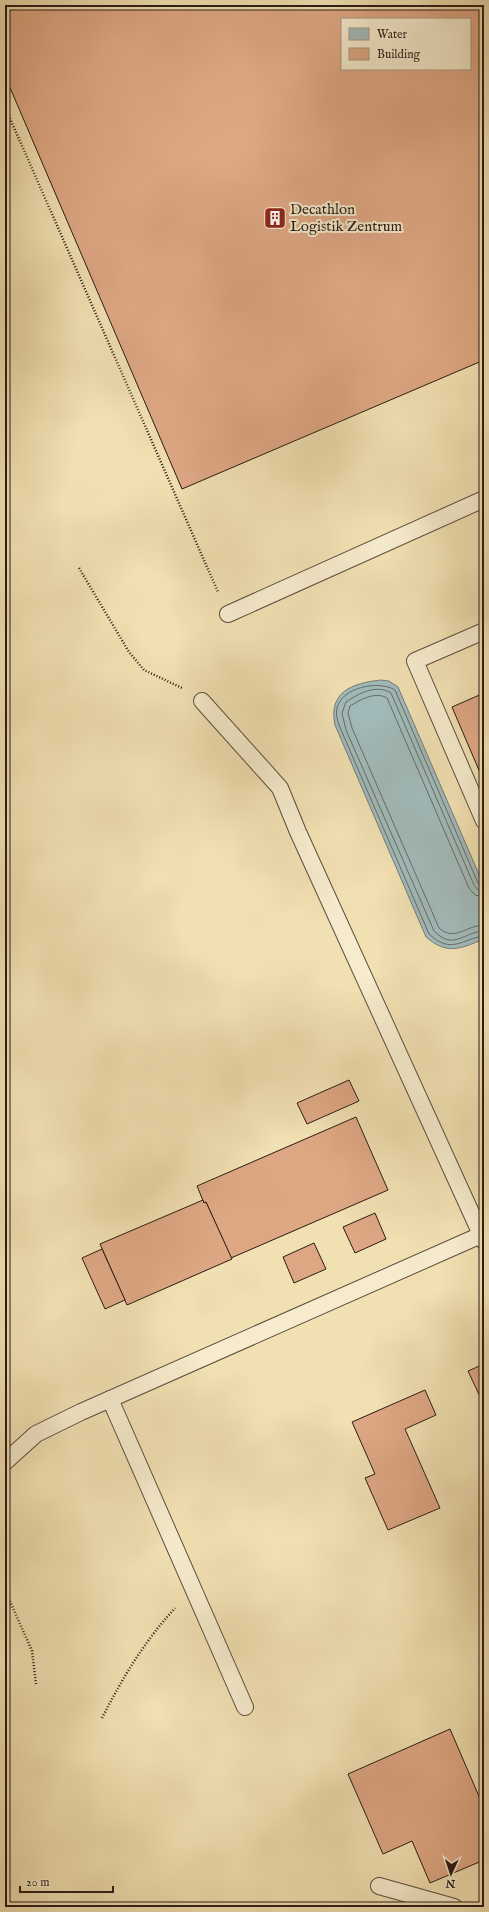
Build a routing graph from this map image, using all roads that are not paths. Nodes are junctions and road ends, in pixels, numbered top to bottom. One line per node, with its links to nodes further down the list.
1 (484, 499): 2 (lane)
2 (228, 614)
3 (484, 631): 5 (lane)
4 (202, 701): 6 (lane)
5 (484, 821)
6 (483, 1238): 7 (lane)
7 (110, 1399): 8 (lane); 9 (lane)
8 (5, 1462)
9 (245, 1707)
10 (378, 1886): 11 (lane)
11 (454, 1907)

